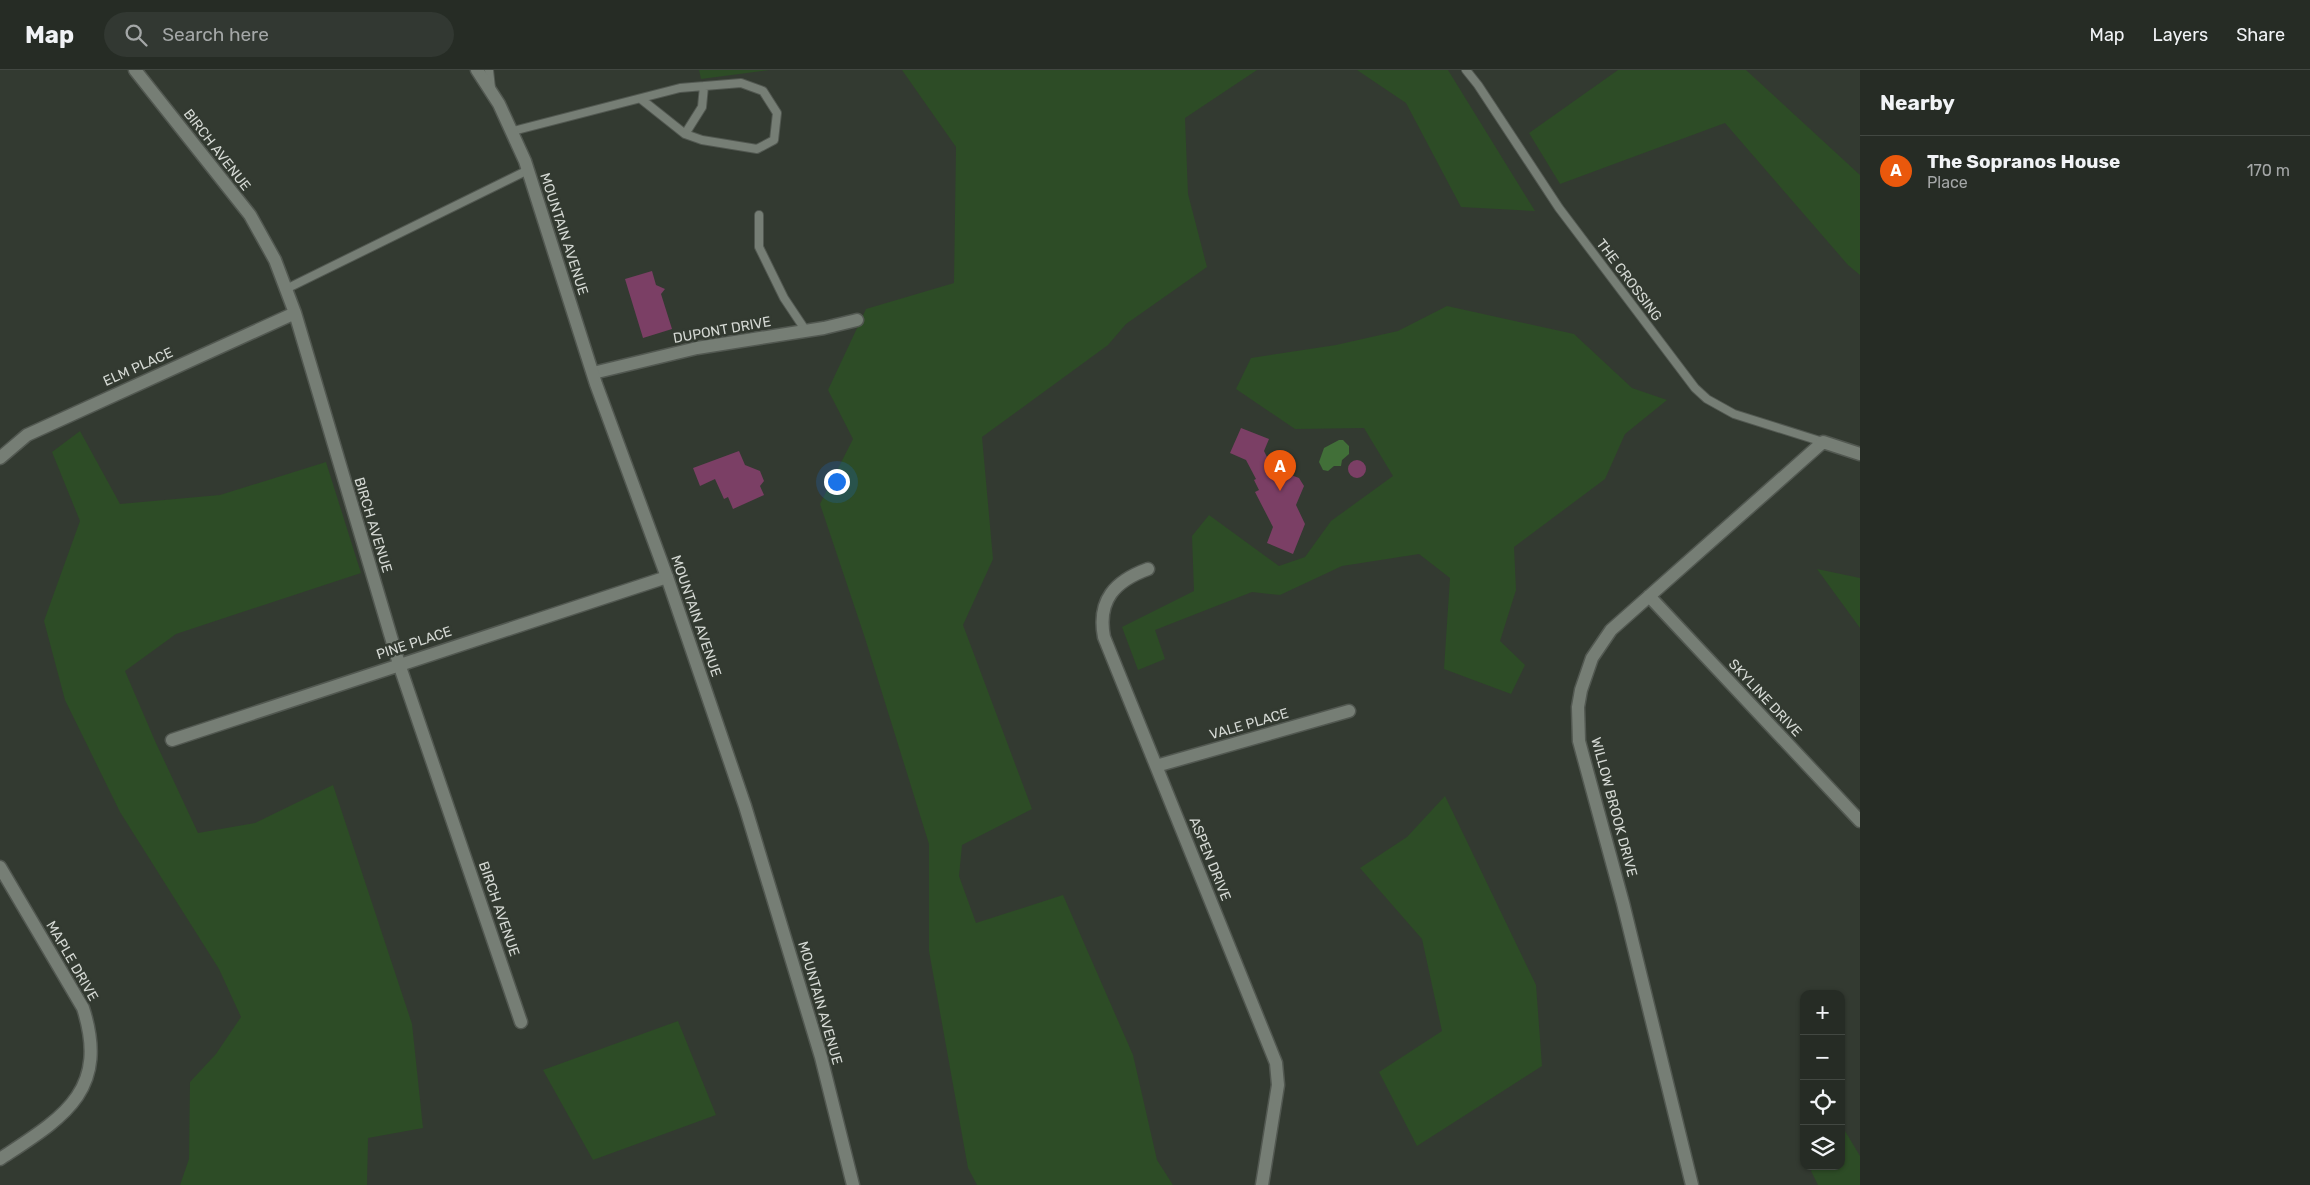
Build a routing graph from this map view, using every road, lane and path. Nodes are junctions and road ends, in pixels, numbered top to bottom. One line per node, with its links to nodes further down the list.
1 (135, 70): 12 (street, BIRCH AVENUE)
2 (477, 70): 6 (street, MOUNTAIN AVENUE)
3 (489, 70): 6 (lane)
4 (1466, 70): 17 (lane, THE CROSSING)
5 (704, 86): 7 (lane); 9 (lane); 9 (lane)
6 (492, 93): 8 (street, MOUNTAIN AVENUE)
7 (641, 99): 8 (lane); 9 (lane)
8 (513, 131): 10 (street, MOUNTAIN AVENUE)
9 (685, 134)
10 (528, 170): 12 (lane); 16 (street, MOUNTAIN AVENUE)
11 (758, 215): 15 (lane)
12 (286, 290): 13 (street, BIRCH AVENUE)
13 (295, 313): 19 (street, ELM PLACE); 23 (street, BIRCH AVENUE)
14 (858, 320): 15 (street, DUPONT DRIVE)
15 (806, 331): 16 (street, DUPONT DRIVE)
16 (593, 372): 21 (street, MOUNTAIN AVENUE)
17 (1823, 442): 18 (street); 22 (street, WILLOW BROOK DRIVE)
18 (1860, 454)
19 (0, 458)
20 (1148, 569): 26 (street, ASPEN DRIVE)
21 (667, 577): 23 (street, PINE PLACE); 31 (street, MOUNTAIN AVENUE)
22 (1648, 596): 27 (street, SKYLINE DRIVE); 33 (street, WILLOW BROOK DRIVE)
23 (399, 664): 25 (street, PINE PLACE); 29 (street, BIRCH AVENUE)
24 (1350, 710): 26 (street, VALE PLACE)
25 (172, 740)
26 (1156, 766): 32 (street, ASPEN DRIVE)
27 (1860, 821)
28 (0, 867): 30 (street, MAPLE DRIVE)
29 (521, 1022)
30 (0, 1159)
31 (853, 1185)
32 (1262, 1185)
33 (1691, 1185)

